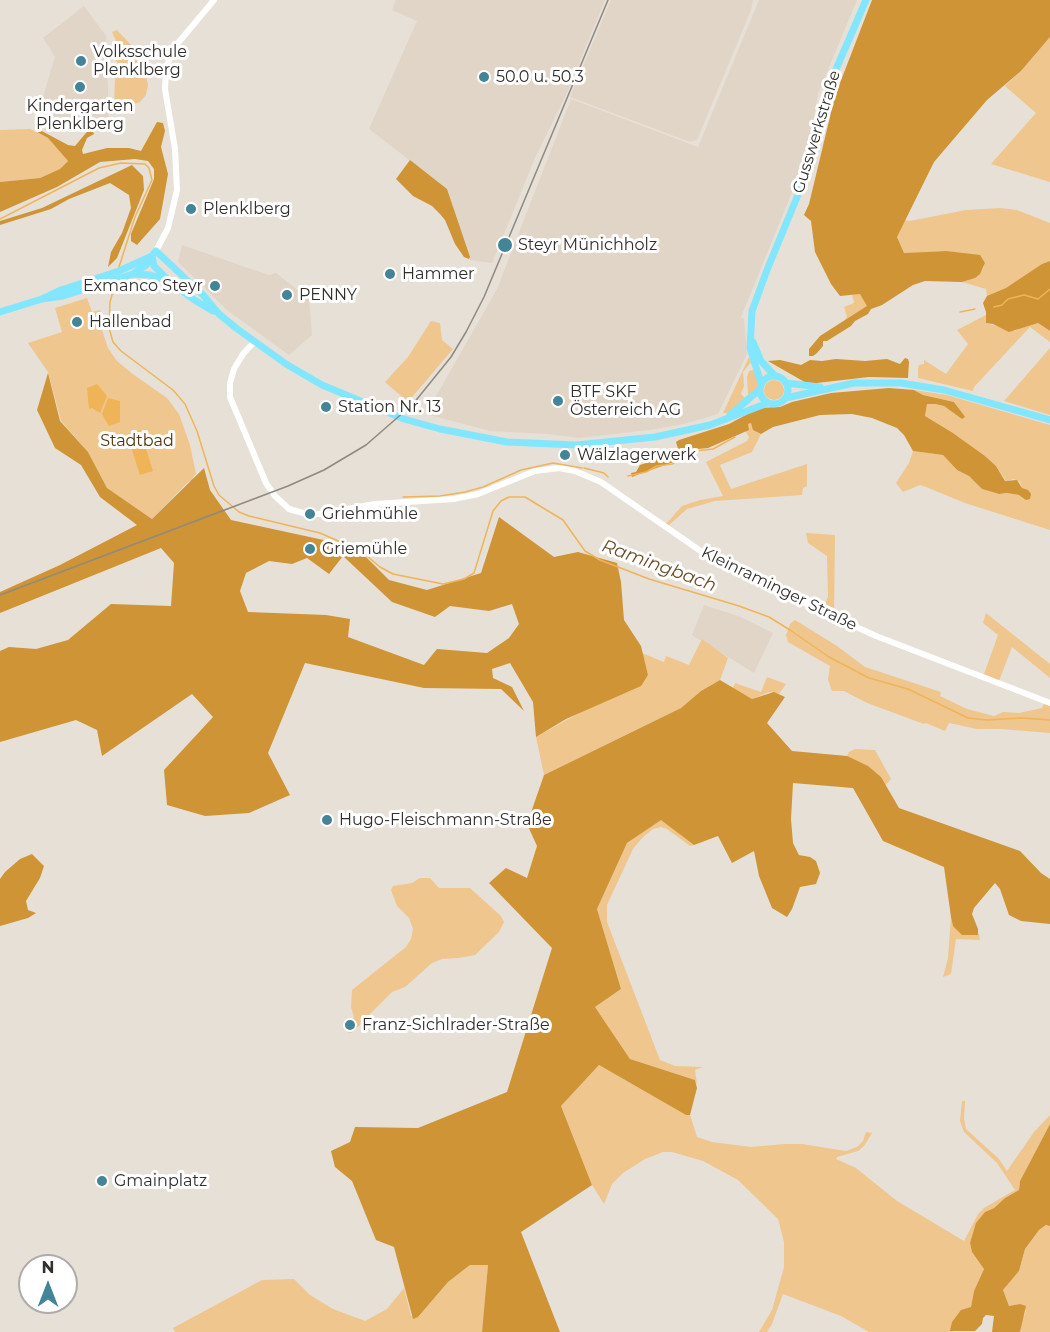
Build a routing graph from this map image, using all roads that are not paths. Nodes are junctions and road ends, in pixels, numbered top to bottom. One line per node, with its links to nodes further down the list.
1 (214, 0): 3 (main road)
2 (866, 0): 9 (main road, Gusswerkstraße)
3 (154, 253): 4 (main road); 5 (main road); 6 (main road); 8 (main road)
4 (133, 274): 5 (main road); 6 (main road)
5 (110, 278): 7 (main road)
6 (168, 281): 8 (main road)
7 (0, 312)
8 (219, 314): 10 (main road)
9 (750, 334): 11 (main road); 13 (main road, Gusswerkstraße)
10 (254, 342): 17 (main road); 19 (main road, Kleinraminger Straße)
11 (775, 376): 12 (main road); 13 (main road)
12 (786, 383): 14 (main road); 15 (main road)
13 (760, 386): 16 (main road); 17 (main road)
14 (828, 387): 15 (main road); 18 (main road)
15 (786, 398): 16 (main road)
16 (768, 403): 17 (main road)
17 (723, 420)
18 (1050, 420)
19 (1050, 703)

